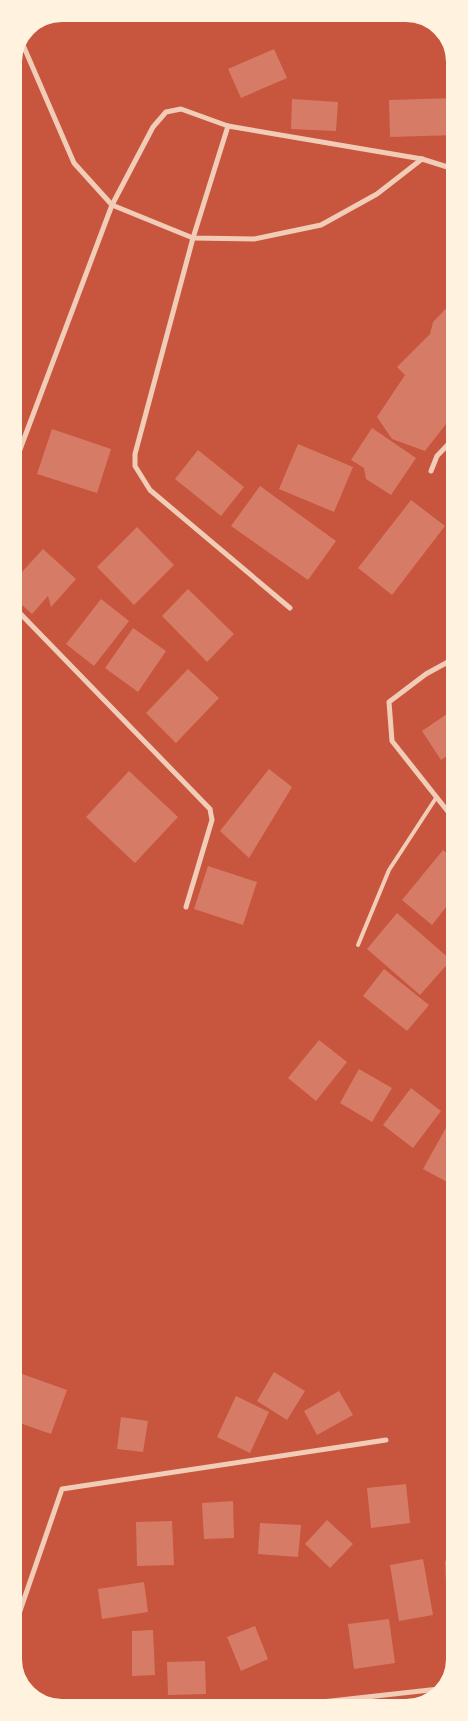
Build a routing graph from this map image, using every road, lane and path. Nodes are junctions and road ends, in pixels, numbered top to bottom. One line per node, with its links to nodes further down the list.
1 (23, 44): 5 (street)
2 (228, 126): 3 (street); 5 (street); 6 (street)
3 (422, 159): 4 (street); 6 (street)
4 (449, 167)
5 (112, 205): 6 (street); 8 (street)
6 (193, 238): 10 (street)
7 (449, 443): 9 (street)
8 (19, 452)
9 (431, 471)
10 (290, 608)
11 (19, 612): 15 (street)
12 (449, 661): 13 (street)
13 (436, 798): 14 (street); 16 (lane)
14 (449, 813)
15 (186, 907)
16 (358, 944)
17 (386, 1440): 18 (street)
18 (19, 1614)
19 (438, 1689): 20 (street)
20 (322, 1702)

